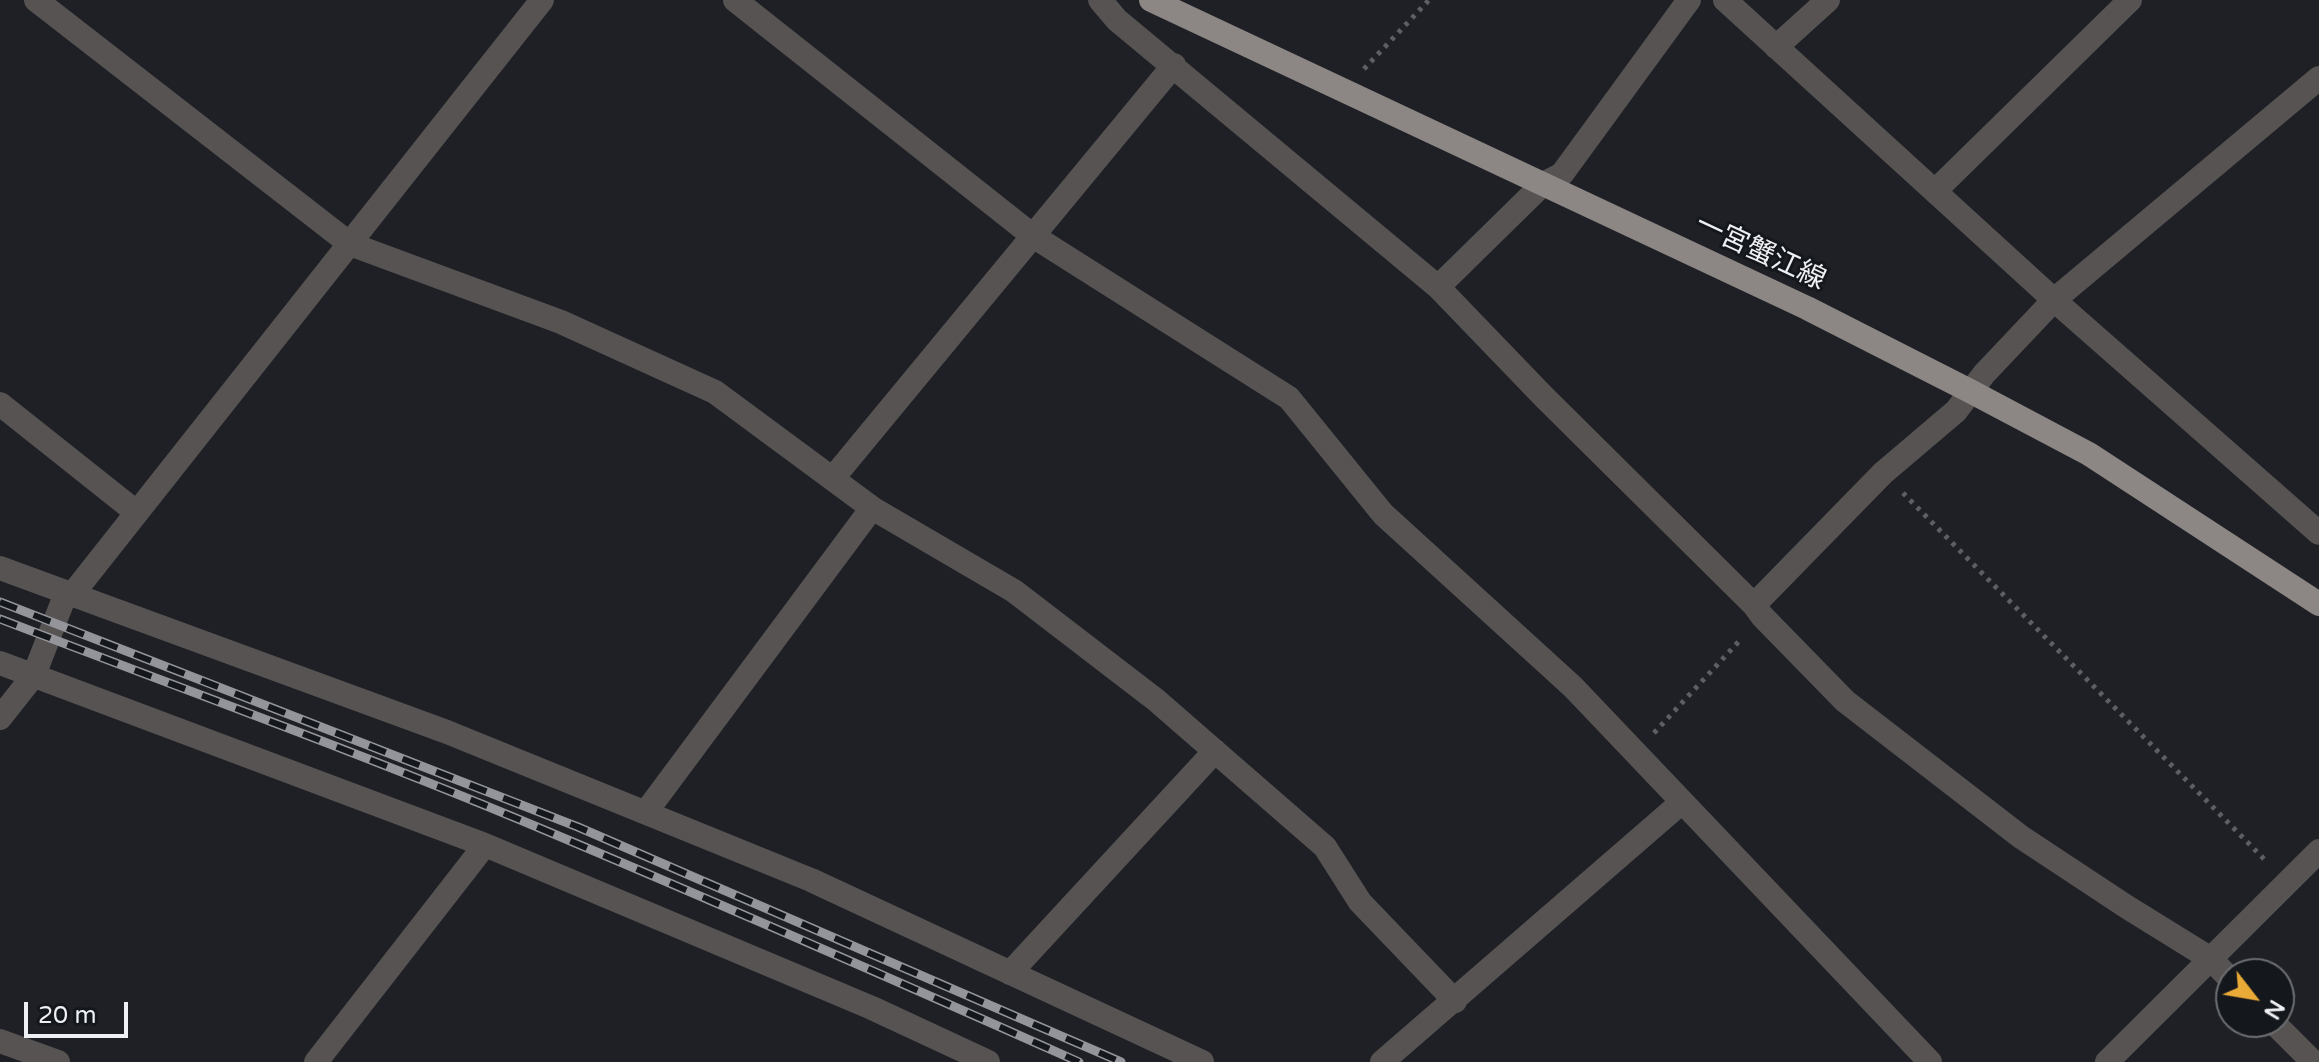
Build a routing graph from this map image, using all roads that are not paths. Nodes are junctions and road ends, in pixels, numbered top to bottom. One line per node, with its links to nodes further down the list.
1 (36, 0): 16 (street)
2 (735, 0): 15 (street)
3 (1100, 0): 11 (street)
4 (1151, 0): 13 (main road, 一宮蟹江線)
5 (1689, 0): 13 (street)
6 (1725, 0): 10 (street)
7 (1828, 0): 10 (street)
8 (2130, 0): 14 (street)
9 (528, 5): 16 (street)
10 (1776, 47): 14 (street)
11 (1174, 65): 15 (street); 17 (street)
12 (2319, 78): 18 (street)
13 (1543, 184): 17 (street); 19 (main road, 一宮蟹江線)
14 (1935, 191): 18 (street)
15 (1033, 236): 21 (street); 33 (street)
16 (350, 244): 21 (street); 23 (street)
17 (1438, 287): 28 (street)
18 (2054, 300): 19 (street); 24 (street)
19 (1970, 391): 27 (main road, 一宮蟹江線); 28 (street)
20 (0, 404): 23 (street)
21 (833, 478): 22 (street)
22 (872, 508): 32 (street); 34 (street)
23 (136, 512): 26 (street)
24 (2319, 533)
25 (0, 568): 26 (street)
26 (68, 595): 30 (street); 34 (street)
27 (2319, 604)
28 (1758, 611): 37 (street)
29 (0, 663): 30 (street)
30 (34, 675): 31 (street); 35 (street)
31 (0, 718)
32 (1215, 751): 39 (street); 40 (street)
33 (1682, 802): 40 (street); 48 (street)
34 (646, 812): 39 (street)
35 (485, 845): 44 (street); 45 (street)
36 (2319, 851): 37 (street)
37 (2211, 959): 38 (street); 49 (street)
38 (2215, 963)
39 (1010, 973): 46 (street)
40 (1455, 1001): 47 (street)
41 (2289, 1038): 50 (street)
42 (0, 1041): 43 (street)
43 (58, 1062)
44 (316, 1062)
45 (988, 1062)
46 (1202, 1062)
47 (1382, 1062)
48 (1930, 1062)
49 (2107, 1062)
50 (2313, 1062)

